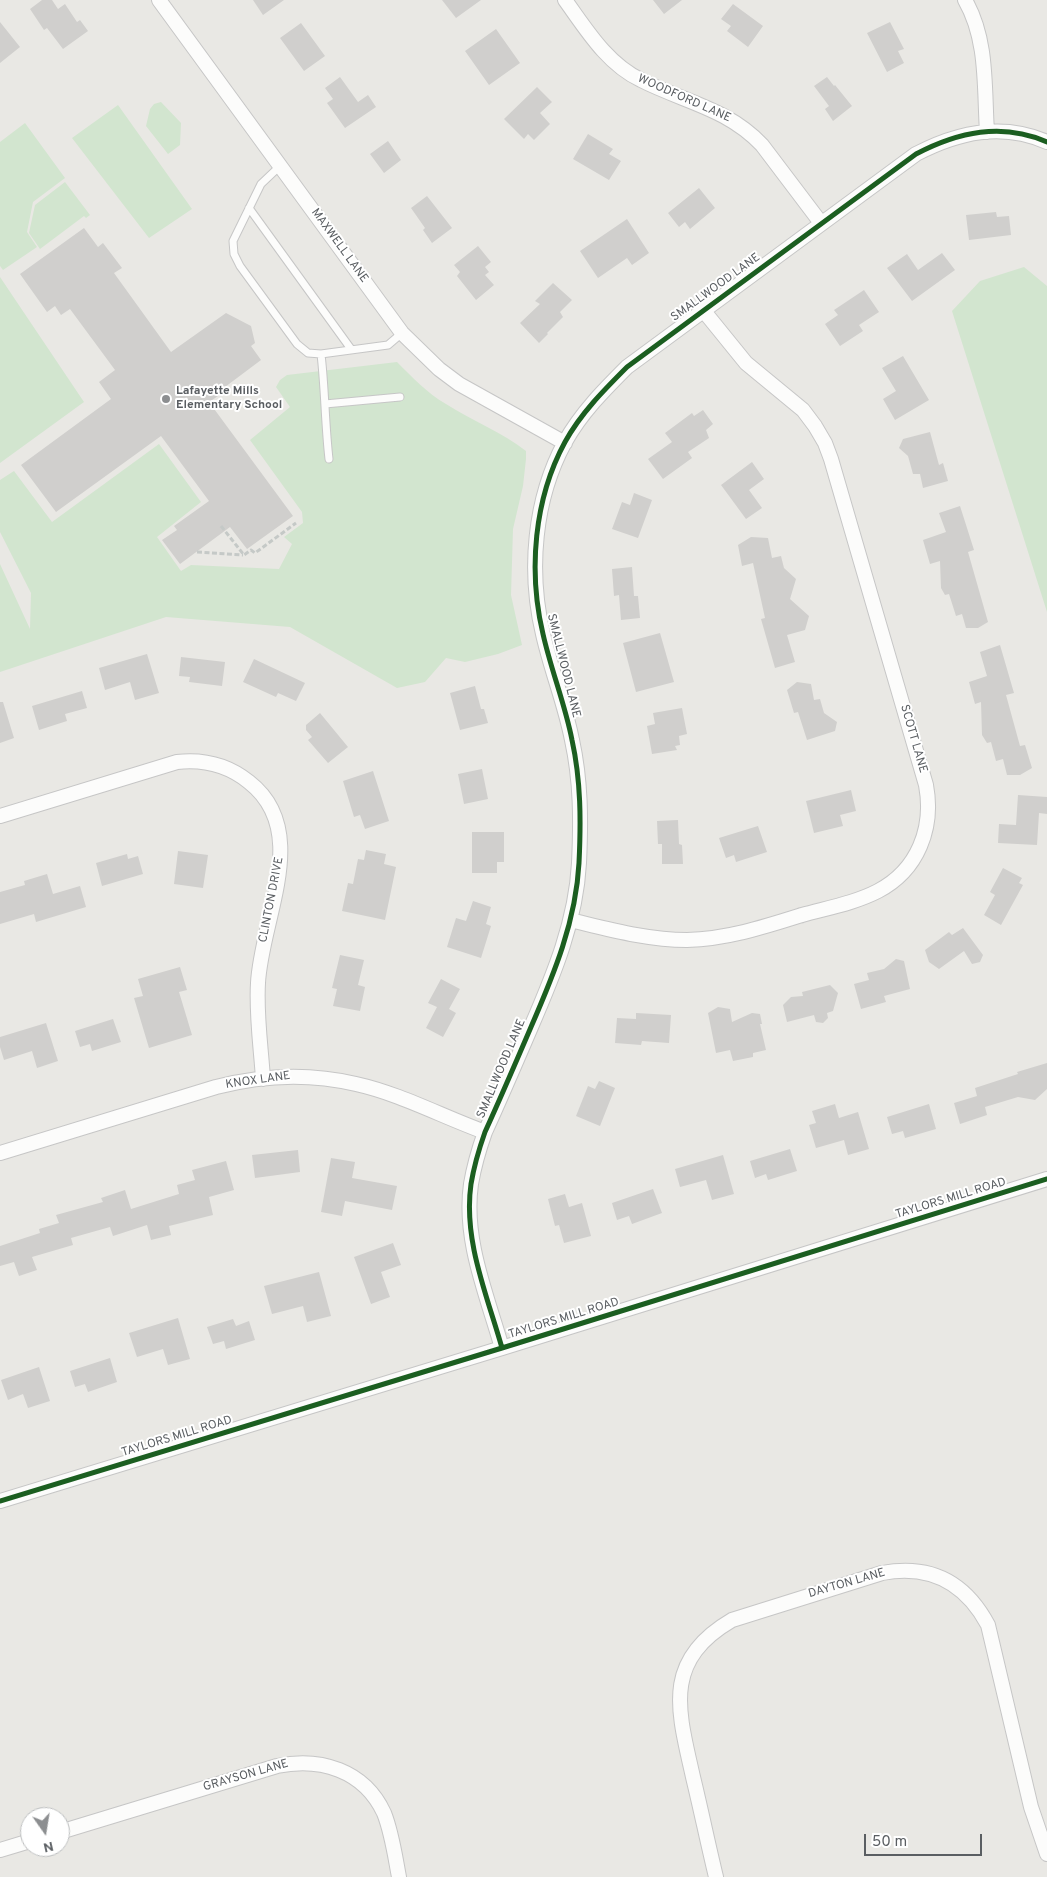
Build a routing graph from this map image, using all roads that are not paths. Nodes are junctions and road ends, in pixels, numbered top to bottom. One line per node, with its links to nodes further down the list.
1 (159, 0): 6 (street, MAXWELL LANE)
2 (565, 0): 8 (street, WOODFORD LANE)
3 (965, 0): 4 (street)
4 (987, 132): 5 (street, SMALLWOOD LANE); 8 (street, SMALLWOOD LANE)
5 (1047, 142)
6 (280, 166): 7 (lane); 10 (street, MAXWELL LANE)
7 (249, 208): 11 (lane); 12 (lane)
8 (821, 222): 9 (street, SMALLWOOD LANE)
9 (703, 310): 15 (street, SMALLWOOD LANE); 18 (street, SCOTT LANE)
10 (402, 333): 11 (lane); 15 (street, MAXWELL LANE)
11 (351, 349): 12 (lane)
12 (321, 354): 14 (lane)
13 (400, 396): 14 (lane)
14 (325, 404): 16 (lane)
15 (565, 443): 18 (street, SMALLWOOD LANE)
16 (328, 459)
17 (0, 816): 19 (street, CLINTON DRIVE)
18 (570, 920): 20 (street, SMALLWOOD LANE)
19 (263, 1079): 20 (street, KNOX LANE); 21 (street, KNOX LANE)
20 (486, 1132): 23 (street, SMALLWOOD LANE)
21 (0, 1153)
22 (1047, 1179): 23 (street, TAYLORS MILL ROAD)
23 (502, 1348): 24 (street, TAYLORS MILL ROAD)
24 (0, 1501)
25 (70, 1829): 29 (street, GRAYSON LANE)
26 (20, 1844): 27 (street)
27 (0, 1850)
28 (1047, 1854): 30 (street, DAYTON LANE)
29 (399, 1877)
30 (716, 1877)

